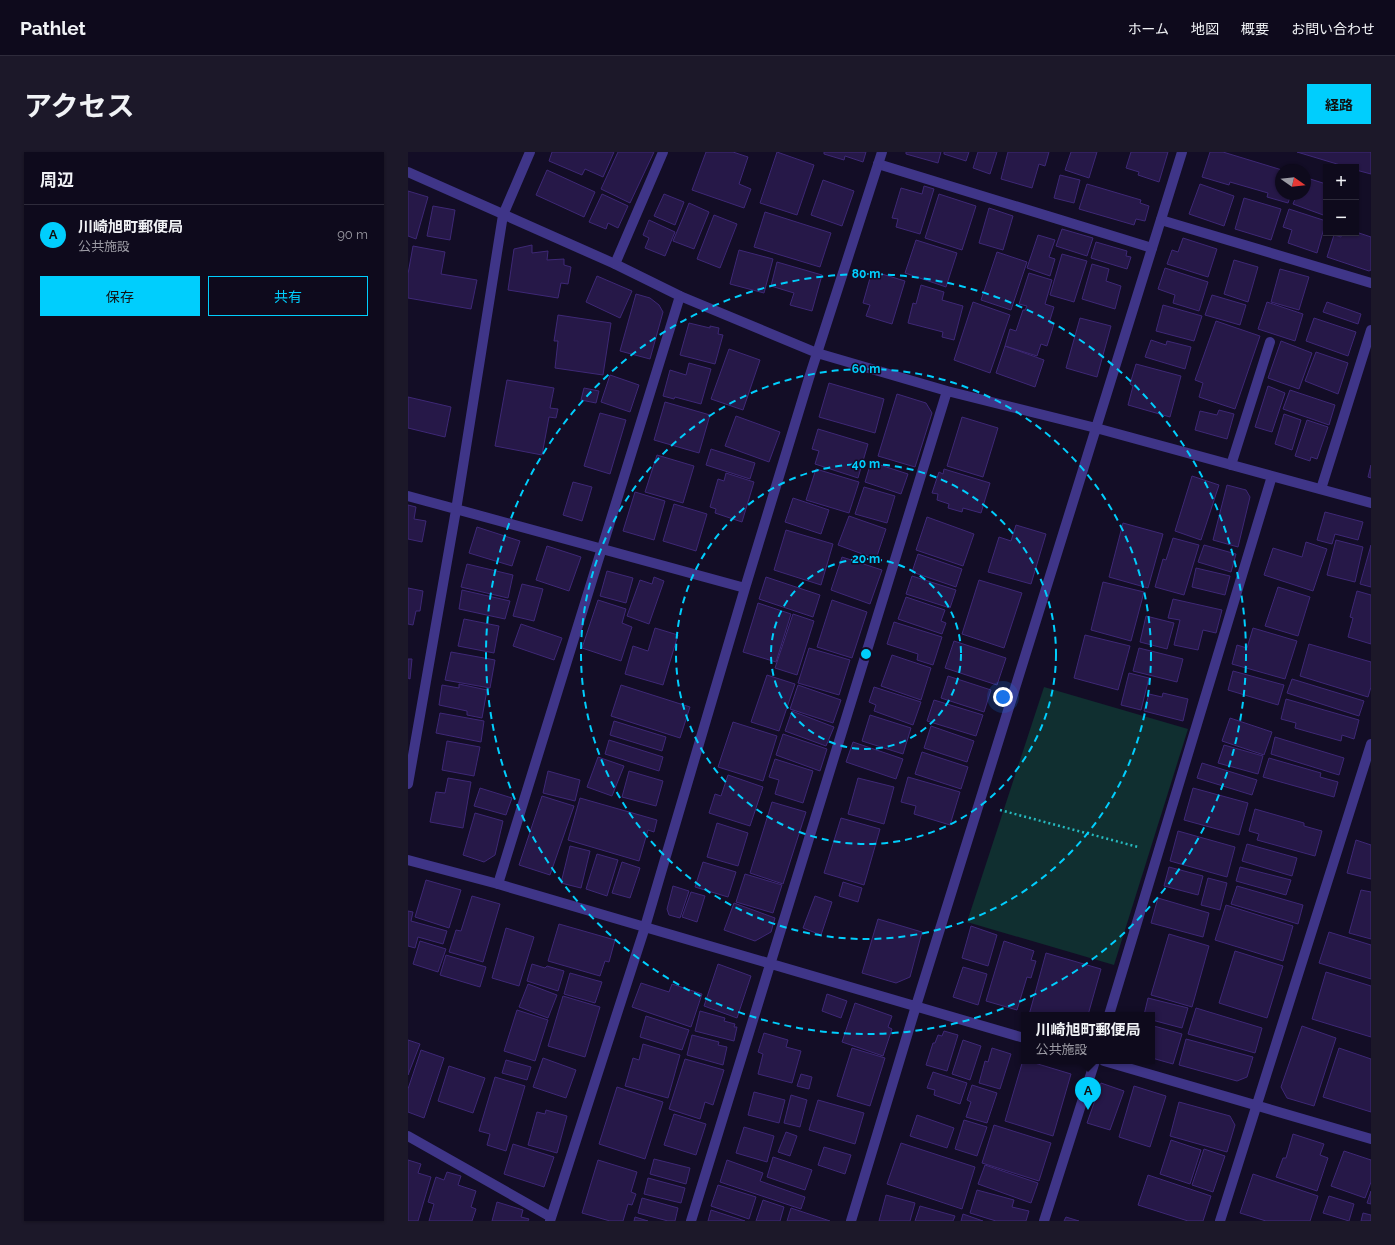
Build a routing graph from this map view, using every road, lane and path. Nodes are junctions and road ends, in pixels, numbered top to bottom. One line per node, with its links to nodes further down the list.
1 (530, 152): 7 (street)
2 (663, 152): 10 (street)
3 (882, 152): 5 (street)
4 (1182, 152): 8 (street)
5 (878, 164): 9 (street); 15 (street)
6 (408, 172): 7 (street)
7 (503, 215): 10 (street); 23 (street)
8 (1161, 220): 9 (street); 11 (street)
9 (1152, 248): 17 (street)
10 (615, 264): 12 (street)
11 (1371, 283)
12 (680, 296): 15 (street); 24 (street)
13 (1371, 330): 20 (street)
14 (1270, 342): 18 (street)
15 (817, 353): 16 (street); 25 (street)
16 (947, 391): 17 (street); 33 (street)
17 (1096, 428): 18 (street); 34 (street)
18 (1232, 465): 19 (street)
19 (1272, 476): 20 (street); 35 (street)
20 (1321, 489): 22 (street)
21 (408, 496): 23 (street)
22 (1371, 503)
23 (456, 510): 24 (street); 27 (street)
24 (602, 549): 25 (street); 31 (street)
25 (745, 588): 32 (street)
26 (1371, 744): 39 (street)
27 (408, 784)
28 (1015, 814): 29 (path)
29 (1140, 847)
30 (408, 860): 31 (street)
31 (498, 884): 32 (street)
32 (645, 927): 33 (street); 42 (street)
33 (771, 963): 34 (street); 43 (street)
34 (916, 1006): 36 (street); 44 (street)
35 (1110, 1012)
36 (1021, 1037)
37 (1094, 1064): 45 (street)
38 (1114, 1064): 39 (street)
39 (1256, 1105): 41 (street); 46 (street)
40 (408, 1136): 42 (street)
41 (1371, 1139)
42 (551, 1219)
43 (691, 1221)
44 (851, 1221)
45 (1044, 1221)
46 (1220, 1221)

